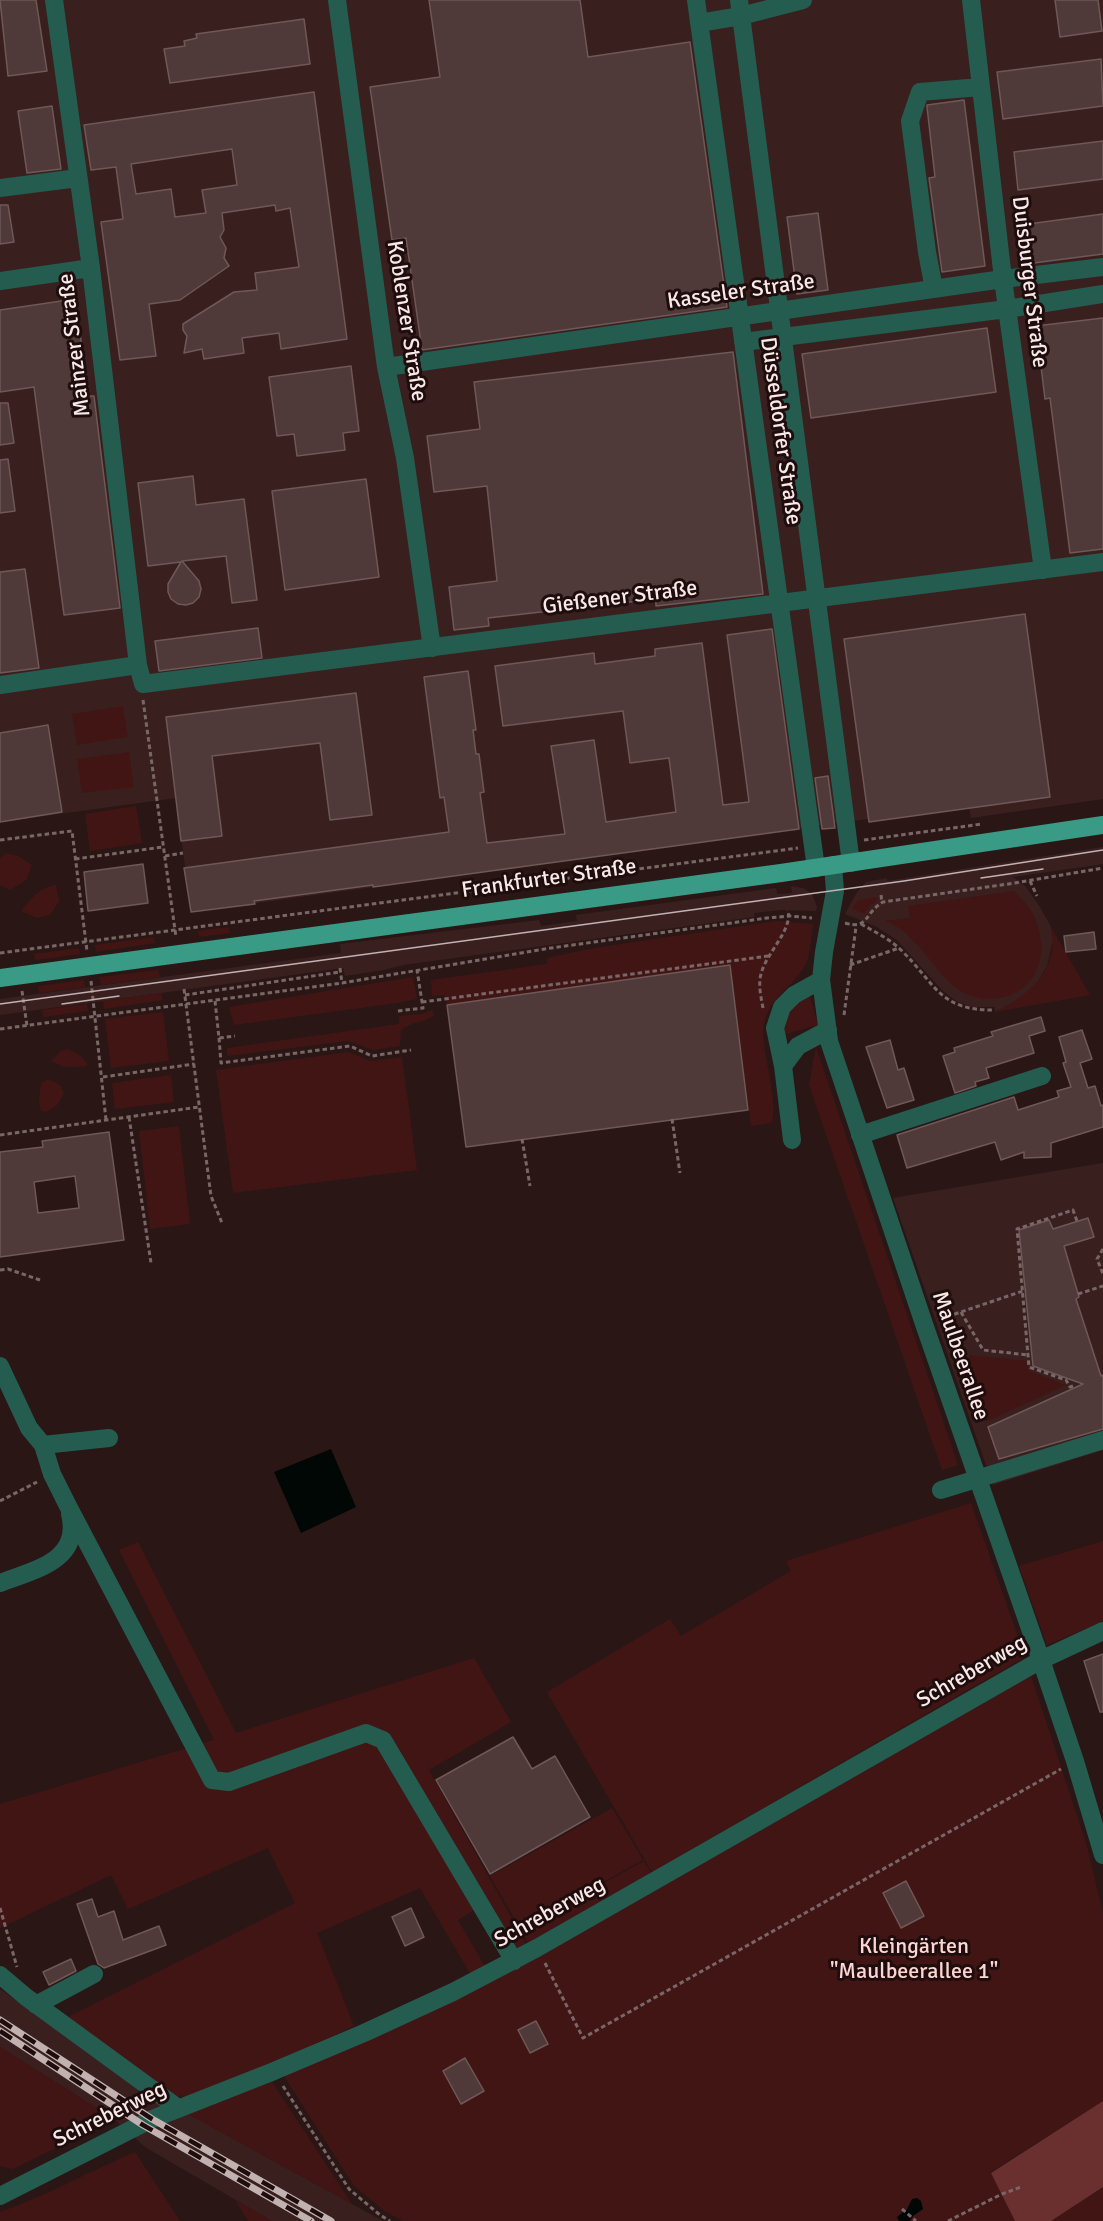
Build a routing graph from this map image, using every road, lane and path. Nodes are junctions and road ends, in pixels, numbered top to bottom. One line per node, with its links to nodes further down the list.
1 (54, 0): 9 (street, Mainzer Straße)
2 (337, 0): 22 (street, Koblenzer Straße)
3 (696, 0): 7 (street, Düsseldorfer Straße)
4 (803, 0): 6 (street)
5 (971, 0): 8 (street, Duisburger Straße)
6 (740, 8): 7 (street); 18 (street, Düsseldorfer Straße)
7 (699, 23): 19 (street, Düsseldorfer Straße)
8 (981, 87): 13 (street, Duisburger Straße); 15 (street)
9 (78, 178): 10 (street); 12 (street, Mainzer Straße)
10 (0, 188)
11 (1103, 267): 13 (street, Kasseler Straße)
12 (90, 268): 14 (street); 28 (street, Mainzer Straße)
13 (1003, 279): 15 (street, Kasseler Straße); 17 (street, Duisburger Straße)
14 (0, 281)
15 (934, 289): 18 (street, Kasseler Straße)
16 (1103, 294): 17 (street)
17 (1007, 309): 20 (street); 24 (street, Duisburger Straße)
18 (780, 311): 19 (street, Kasseler Straße); 20 (street, Düsseldorfer Straße)
19 (740, 317): 21 (street, Düsseldorfer Straße); 22 (street, Kasseler Straße)
20 (783, 337): 21 (street); 25 (street, Düsseldorfer Straße)
21 (743, 342): 26 (street, Düsseldorfer Straße)
22 (386, 367): 27 (street, Koblenzer Straße)
23 (1103, 562): 24 (street, Gießener Straße)
24 (1043, 570): 25 (street, Gießener Straße)
25 (817, 597): 26 (street, Gießener Straße); 34 (street, Düsseldorfer Straße)
26 (779, 602): 27 (street, Gießener Straße); 35 (street, Düsseldorfer Straße)
27 (432, 648): 30 (street, Gießener Straße)
28 (138, 665): 29 (street); 30 (street, Mainzer Straße)
29 (0, 685)
30 (143, 692): 36 (path)
31 (989, 823): 34 (path)
32 (1103, 825): 40 (main road, Frankfurter Straße)
33 (0, 840): 39 (path)
34 (848, 843): 40 (street, Düsseldorfer Straße)
35 (813, 846): 40 (street, Düsseldorfer Straße); 46 (path)
36 (164, 847): 38 (path); 39 (path)
37 (183, 853): 38 (path)
38 (165, 856): 54 (path)
39 (75, 859): 55 (path)
40 (833, 865): 64 (main road, Frankfurter Straße); 66 (street, Maulbeerallee)
41 (1103, 868): 42 (path)
42 (1030, 881): 44 (path); 45 (path)
43 (881, 895): 45 (path)
44 (1036, 896)
45 (882, 903): 52 (path)
46 (331, 908): 50 (path); 54 (path)
47 (789, 910): 48 (path)
48 (790, 916): 49 (path); 60 (path); 63 (path)
49 (815, 918)
50 (333, 919)
51 (842, 922): 53 (path)
52 (861, 924): 53 (path); 56 (path)
53 (856, 927): 62 (path)
54 (175, 929): 55 (path)
55 (86, 940): 57 (path); 59 (path)
56 (899, 948): 62 (path); 74 (path)
57 (16, 950): 58 (path); 61 (path)
58 (0, 952)
59 (88, 953)
60 (768, 956): 72 (path); 79 (path)
61 (18, 962)
62 (850, 965): 76 (path)
63 (417, 970): 67 (path); 72 (path)
64 (0, 978)
65 (91, 978): 77 (path)
66 (821, 980): 79 (street); 81 (street, Maulbeerallee)
67 (342, 983): 70 (path); 71 (path)
68 (21, 987): 78 (path)
69 (183, 989): 70 (path)
70 (184, 995): 73 (path)
71 (215, 1001): 73 (path); 83 (path)
72 (422, 1002): 75 (path)
73 (186, 1004): 77 (path); 85 (path)
74 (995, 1010)
75 (398, 1011)
76 (844, 1015)
77 (95, 1017): 78 (path); 88 (path)
78 (27, 1026): 80 (path)
79 (775, 1028): 86 (street)
80 (0, 1029)
81 (828, 1030): 86 (street); 93 (street, Maulbeerallee)
82 (235, 1036): 83 (path)
83 (219, 1038): 84 (path)
84 (411, 1050)
85 (194, 1064): 88 (path); 89 (path)
86 (783, 1066): 96 (street)
87 (1042, 1076): 93 (street)
88 (102, 1077): 92 (path)
89 (199, 1107): 90 (path); 100 (path)
90 (129, 1117): 92 (path); 102 (path)
91 (672, 1119): 97 (path)
92 (106, 1120): 94 (path)
93 (860, 1135): 110 (street, Maulbeerallee)
94 (0, 1136)
95 (522, 1139): 98 (path)
96 (792, 1140)
97 (680, 1173)
98 (530, 1186)
99 (1077, 1221): 107 (path)
100 (222, 1223)
101 (1103, 1249): 104 (path)
102 (151, 1263)
103 (0, 1270): 105 (path)
104 (1103, 1274)
105 (40, 1280)
106 (1103, 1286): 108 (path)
107 (1024, 1291): 109 (path); 111 (path)
108 (1078, 1294)
109 (961, 1312): 110 (path); 111 (path)
110 (924, 1324): 118 (street, Maulbeerallee)
111 (1028, 1355): 113 (path)
112 (0, 1366): 116 (street)
113 (1072, 1386)
114 (110, 1438): 116 (street)
115 (1103, 1440): 118 (street)
116 (42, 1445): 117 (street)
117 (52, 1474): 120 (path); 121 (street)
118 (977, 1479): 119 (street); 124 (street, Maulbeerallee)
119 (941, 1490)
120 (0, 1501)
121 (68, 1506): 122 (street); 129 (street)
122 (0, 1583)
123 (1103, 1631): 124 (street, Schreberweg)
124 (1041, 1660): 125 (street, Maulbeerallee); 128 (street, Schreberweg)
125 (1075, 1761): 126 (street, Maulbeerallee); 128 (path)
126 (1103, 1856)
127 (0, 1908): 132 (path)
128 (537, 1948): 129 (street, Schreberweg)
129 (514, 1960): 133 (street, Schreberweg)
130 (94, 1974): 132 (street)
131 (0, 1975): 132 (street)
132 (31, 2001): 134 (street)
133 (274, 2071): 134 (street, Schreberweg); 140 (path)
134 (178, 2108): 136 (street, Schreberweg)
135 (1021, 2187): 138 (path)
136 (0, 2196)
137 (902, 2209): 139 (path)
138 (960, 2216): 141 (path); 142 (path)
139 (915, 2220)
140 (390, 2221)
141 (948, 2221)
142 (962, 2221)

